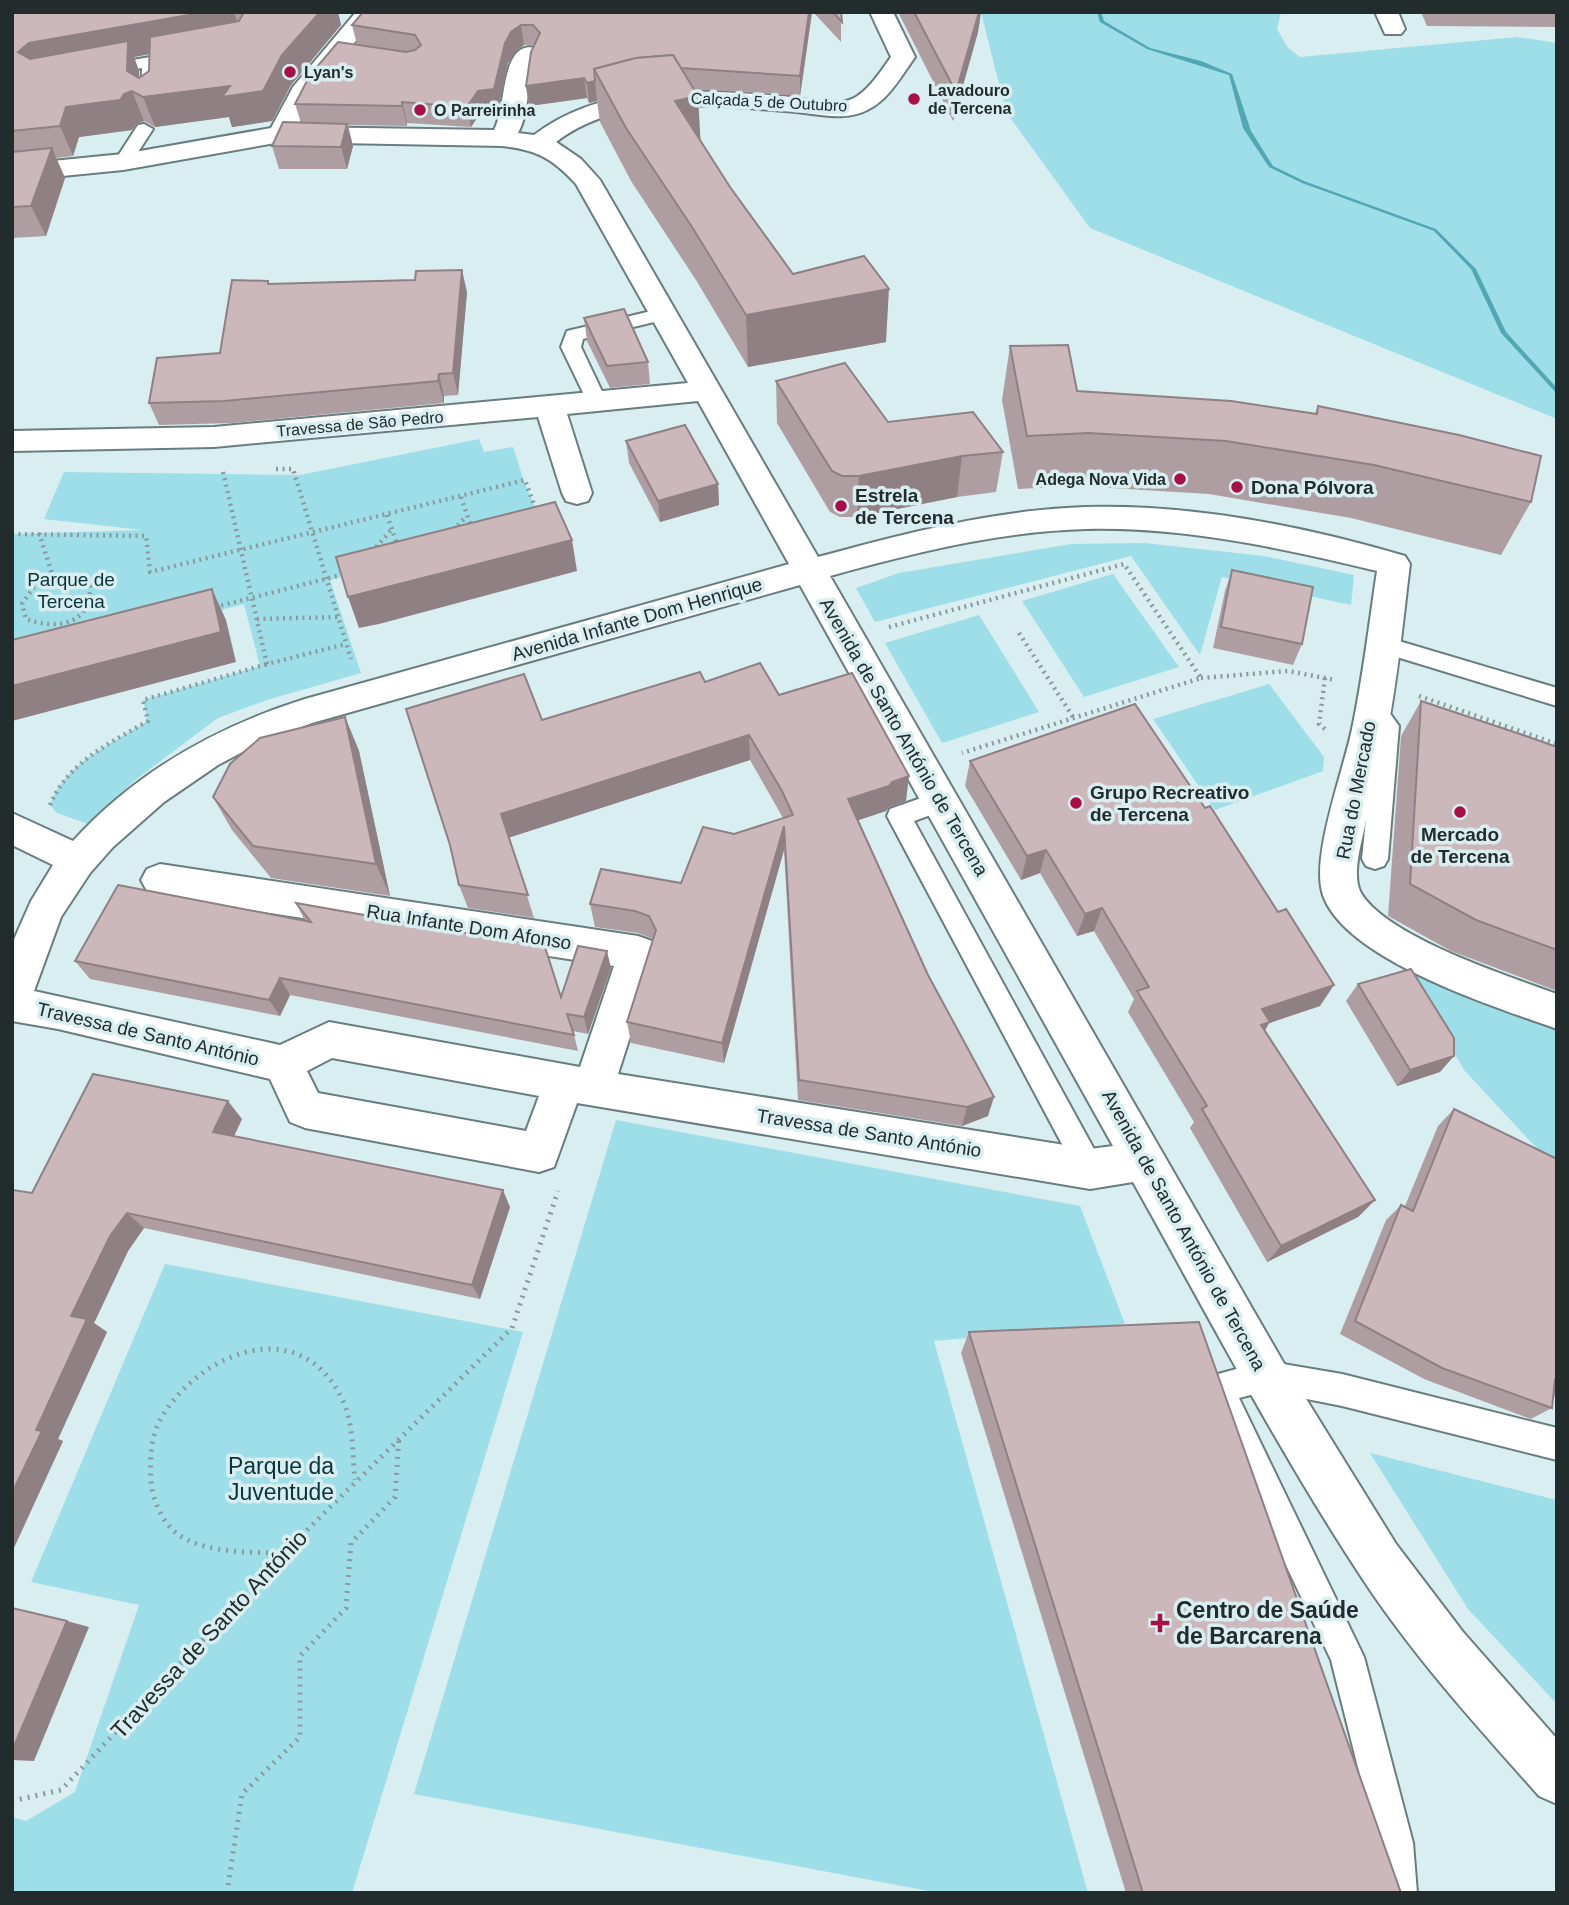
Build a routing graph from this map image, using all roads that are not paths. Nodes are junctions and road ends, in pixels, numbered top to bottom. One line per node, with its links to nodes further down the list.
1 (368, 12): 3 (street)
2 (880, 12): 11 (street, Calçada 5 de Outubro)
3 (335, 51): 5 (street); 9 (street)
4 (528, 53): 10 (street)
5 (360, 55)
6 (83, 74): 7 (lane)
7 (149, 101)
8 (144, 128): 12 (lane)
9 (281, 134): 10 (street, Avenida de Santo António de Tercena); 12 (street, Avenida de Santo António de Tercena)
10 (502, 138): 11 (street, Avenida de Santo António de Tercena)
11 (539, 143): 14 (street, Avenida de Santo António de Tercena)
12 (123, 162): 13 (street, Avenida de Santo António de Tercena)
13 (12, 173)
14 (664, 314): 15 (street, Avenida de Santo António de Tercena); 16 (lane)
15 (708, 391): 16 (street, Travessa de São Pedro); 21 (street, Avenida de Santo António de Tercena)
16 (597, 402): 17 (street, Travessa de São Pedro)
17 (550, 406): 18 (street, Travessa de São Pedro); 19 (street)
18 (12, 441)
19 (577, 493)
20 (1394, 564): 21 (street, Avenida Infante Dom Henrique); 22 (street, Rua do Mercado)
21 (810, 571): 25 (street, Avenida de Santo António de Tercena); 27 (street, Avenida Infante Dom Henrique)
22 (1382, 644): 23 (street, Rua do Mercado); 24 (lane)
23 (1375, 694): 28 (lane); 32 (street, Rua do Mercado)
24 (1557, 697)
25 (931, 784): 35 (street, Avenida de Santo António de Tercena); 36 (lane)
26 (12, 828): 27 (street)
27 (69, 855): 30 (street, Avenida Infante Dom Henrique)
28 (1375, 859)
29 (160, 880): 34 (street, Rua Infante Dom Afonso)
30 (12, 997)
31 (12, 1004): 33 (street, Travessa de Santo António)
32 (1557, 1012)
33 (283, 1064): 34 (street, Travessa de Santo António); 34 (street, Travessa de Santo António)
34 (578, 1085): 36 (street, Travessa de Santo António)
35 (1145, 1161): 36 (street, Travessa de Santo António); 37 (street, Avenida de Santo António de Tercena)
36 (1090, 1169)
37 (1266, 1376): 38 (lane); 39 (street, Avenida de Santo António de Tercena); 40 (lane)
38 (1557, 1444)
39 (1557, 1778)
40 (1399, 1893)

